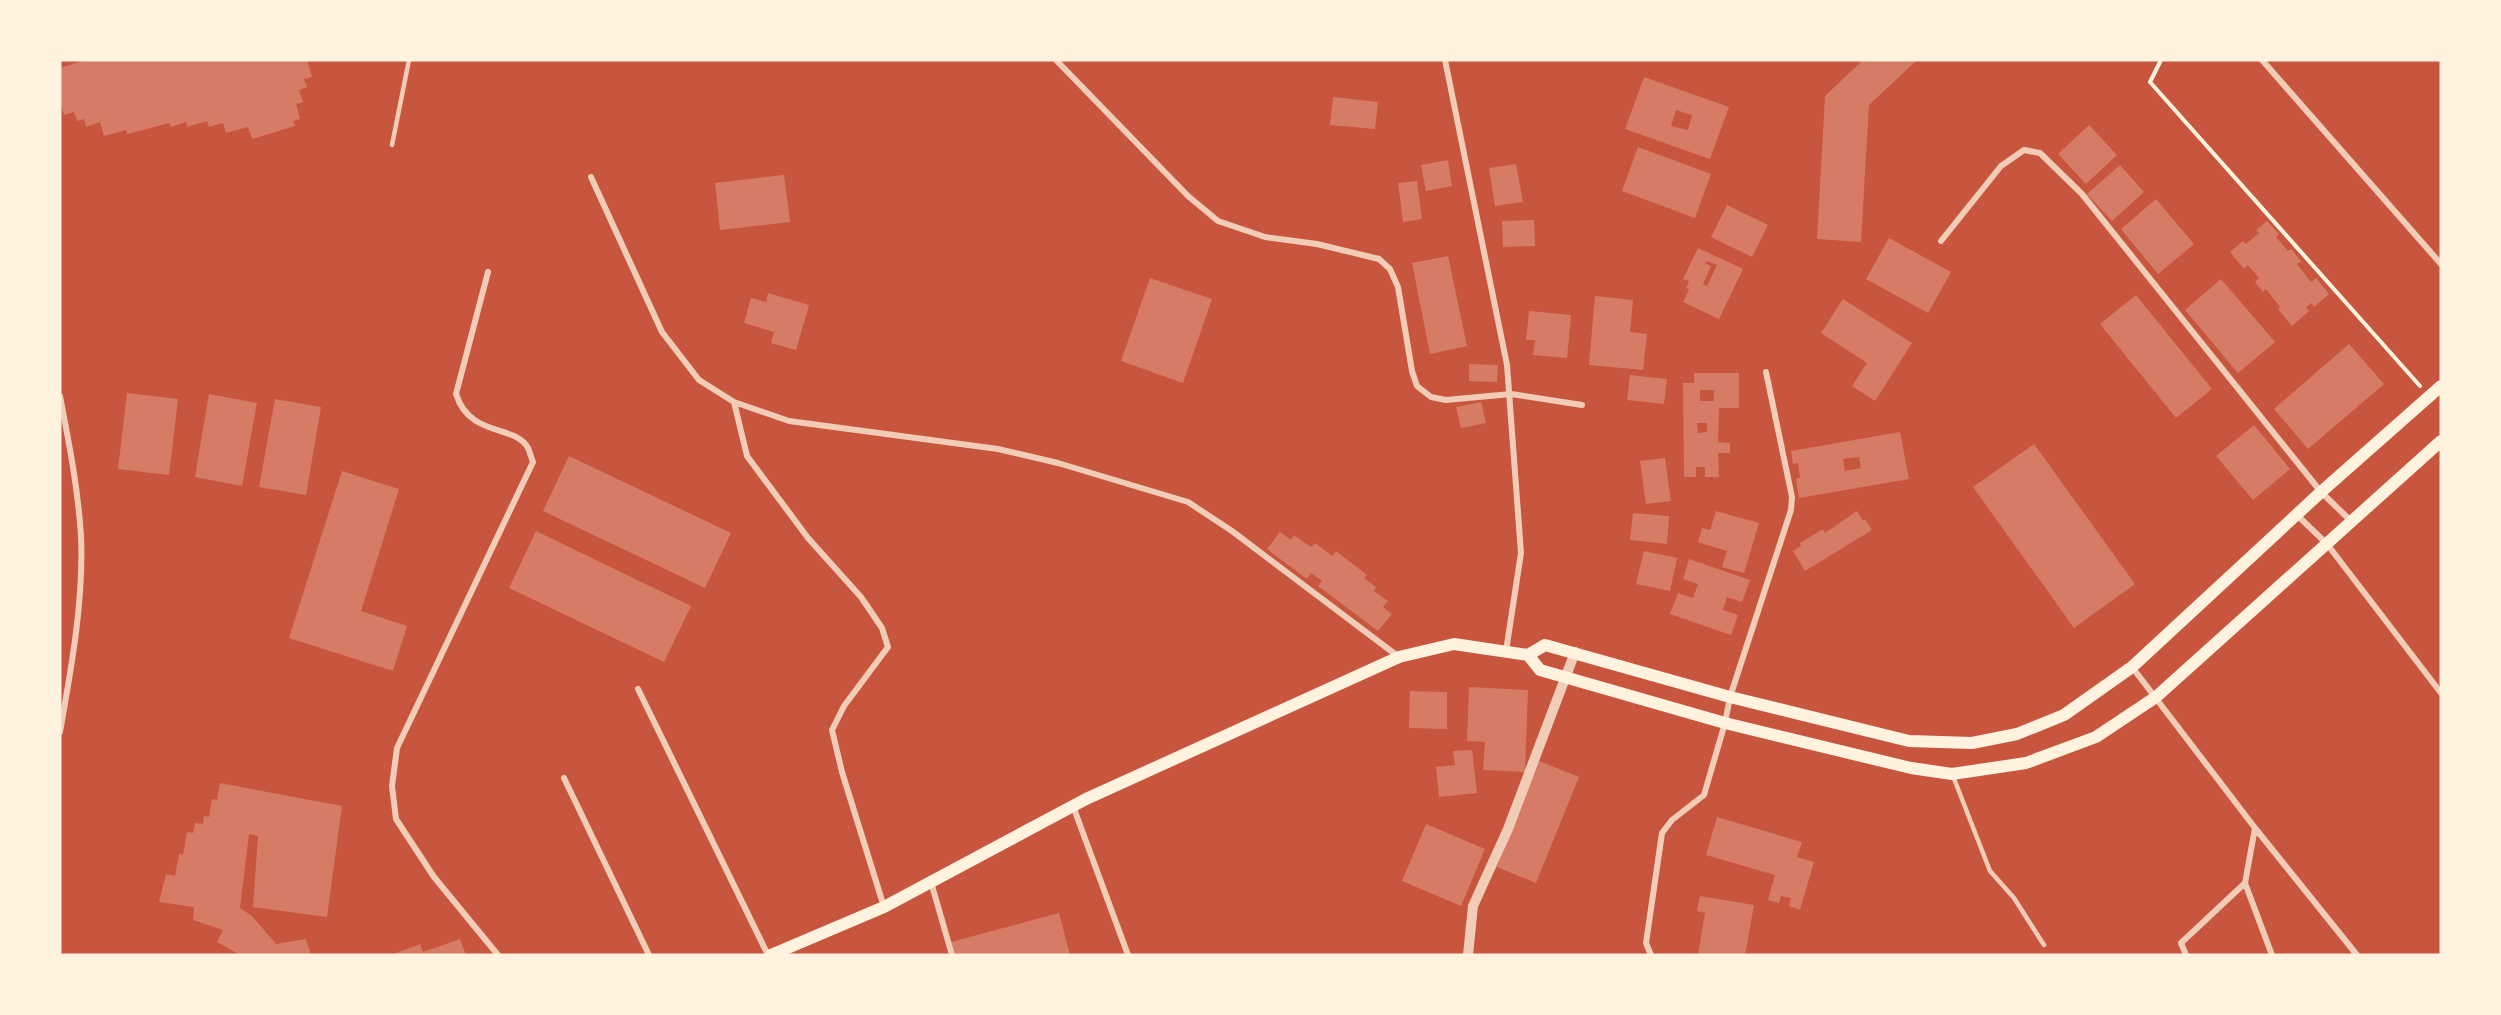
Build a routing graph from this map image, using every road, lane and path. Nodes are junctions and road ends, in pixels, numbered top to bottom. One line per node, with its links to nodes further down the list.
1 (409, 60): 6 (lane)
2 (1056, 60): 13 (street)
3 (1445, 60): 13 (street)
4 (2161, 60): 15 (path)
5 (2262, 60): 9 (street)
6 (392, 145)
7 (591, 177): 16 (street)
8 (1941, 241): 19 (street)
9 (2441, 264)
10 (488, 272): 43 (street)
11 (1766, 372): 31 (street)
12 (2441, 386): 15 (main road)
13 (1511, 394): 17 (street); 23 (street)
14 (60, 396): 34 (street)
15 (2428, 396): 19 (main road)
16 (734, 402): 26 (street); 41 (street)
17 (1582, 405)
18 (2441, 441): 21 (main road)
19 (2321, 492): 20 (main road); 21 (street)
20 (2297, 515): 22 (street); 27 (main road)
21 (2351, 522): 22 (main road)
22 (2327, 544): 30 (street); 32 (main road)
23 (1506, 652): 25 (main road); 26 (main road)
24 (1575, 652): 25 (main road); 28 (street); 31 (main road)
25 (1528, 655): 28 (main road)
26 (1399, 657): 37 (main road)
27 (2132, 667): 31 (main road); 32 (street)
28 (1566, 677): 33 (main road); 48 (street)
29 (638, 689): 45 (street)
30 (2441, 693)
31 (1730, 697): 33 (street)
32 (2156, 697): 35 (main road); 38 (street)
33 (1725, 723): 35 (main road); 49 (street)
34 (60, 732)
35 (1952, 774): 42 (lane)
36 (564, 778): 44 (street)
37 (1072, 806): 39 (main road); 47 (street)
38 (2255, 828): 40 (street); 52 (street)
39 (931, 882): 41 (main road); 46 (street)
40 (2245, 883): 50 (street); 51 (street)
41 (884, 907): 45 (main road)
42 (2044, 945)
43 (498, 955)
44 (649, 955)
45 (769, 955)
46 (952, 955)
47 (1128, 955)
48 (1468, 955)
49 (1651, 955)
50 (2186, 955)
51 (2272, 955)
52 (2357, 955)

